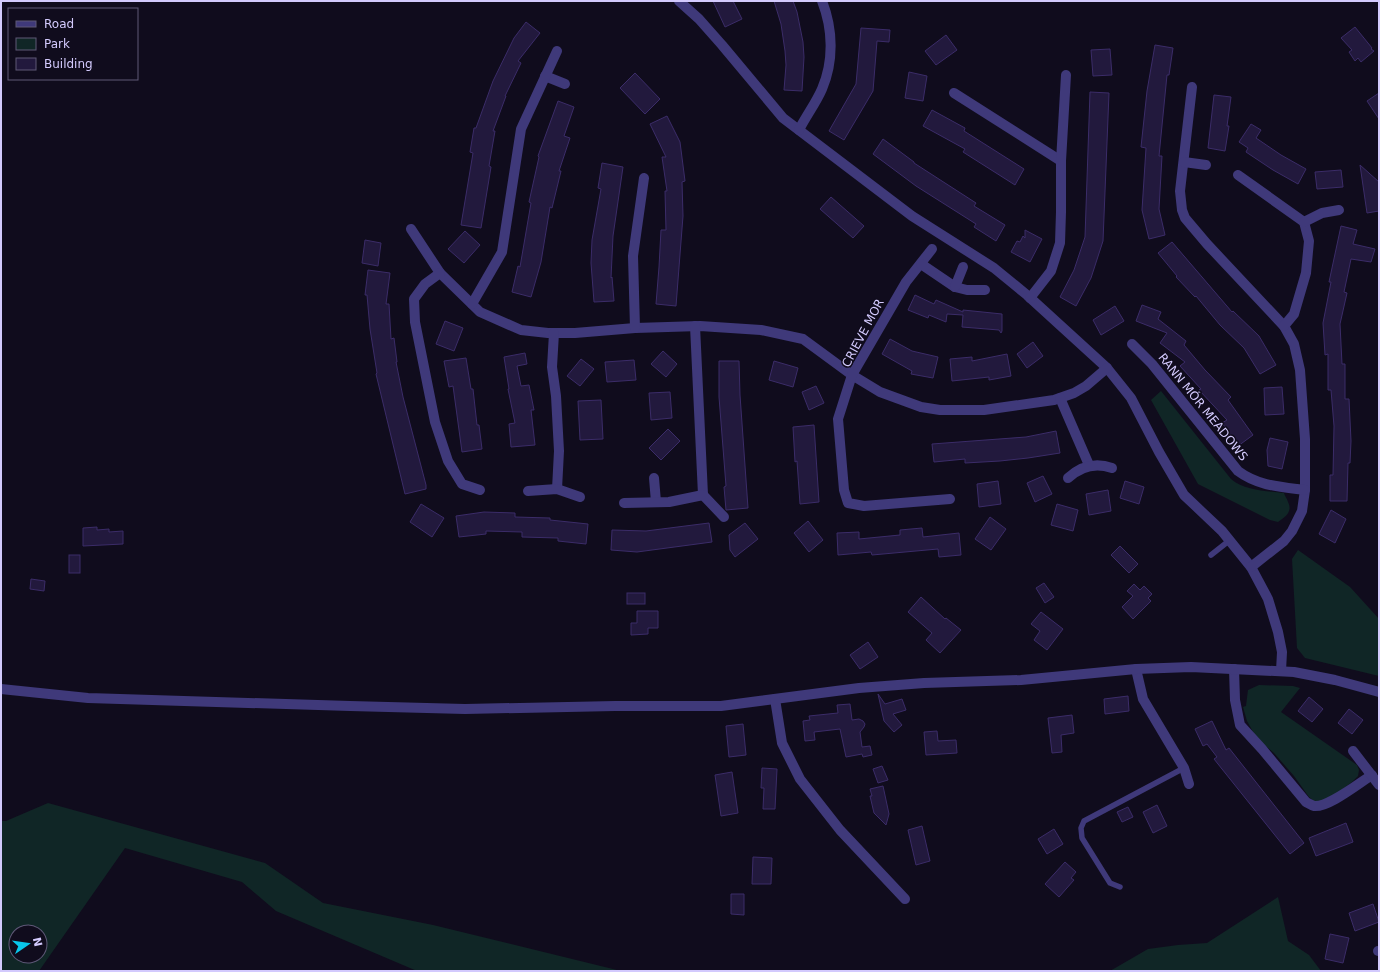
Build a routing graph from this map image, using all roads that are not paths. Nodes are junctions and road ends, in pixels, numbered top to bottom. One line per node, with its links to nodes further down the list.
1 (679, 1): 9 (street)
2 (822, 1): 9 (street)
3 (557, 51): 5 (street)
4 (1066, 75): 10 (street)
5 (545, 76): 6 (street); 25 (street)
6 (565, 84)
7 (1192, 87): 11 (street)
8 (954, 93): 10 (street)
9 (798, 130): 24 (street)
10 (1061, 160): 24 (street)
11 (1184, 162): 12 (street); 27 (street)
12 (1206, 165)
13 (1238, 175): 16 (street)
14 (644, 178): 28 (street)
15 (1338, 210): 16 (street)
16 (1304, 222): 27 (street)
17 (411, 229): 21 (street)
18 (932, 249): 19 (street, CRIEVE MOR)
19 (921, 264): 22 (street); 32 (street, CRIEVE MOR)
20 (963, 267): 22 (street)
21 (440, 273): 25 (street); 39 (street)
22 (955, 287): 23 (street)
23 (986, 290)
24 (1030, 298): 31 (street)
25 (472, 304): 29 (street)
26 (695, 326): 28 (street); 32 (street); 42 (street)
27 (1284, 326): 40 (street)
28 (635, 328): 29 (street)
29 (554, 333): 38 (street)
30 (1132, 344): 40 (street, RANN MÓR MEADOWS)
31 (1107, 368): 33 (street, CRIEVE MOR); 48 (street)
32 (852, 375): 33 (street, CRIEVE MOR); 44 (street)
33 (1060, 398): 34 (street)
34 (1088, 465): 35 (street); 37 (street)
35 (1112, 468)
36 (654, 478): 45 (street)
37 (1068, 478)
38 (557, 489): 41 (street); 43 (street)
39 (480, 490)
40 (1304, 490): 50 (street)
41 (528, 492)
42 (703, 495): 45 (street); 47 (street)
43 (580, 496)
44 (950, 499)
45 (656, 502): 46 (street)
46 (624, 503)
47 (724, 517)
48 (1230, 540): 49 (lane); 50 (street)
49 (1211, 555)
50 (1251, 567): 53 (street)
51 (1136, 669): 52 (street); 56 (street); 58 (street)
52 (1234, 669): 53 (street); 59 (street)
53 (1281, 671): 55 (street)
54 (1, 689): 56 (street)
55 (1379, 692)
56 (775, 699): 63 (street)
57 (1353, 750): 59 (street)
58 (1184, 768): 60 (street); 62 (lane)
59 (1372, 775): 61 (street)
60 (1189, 784)
61 (1379, 785)
62 (1120, 887)
63 (905, 899)

